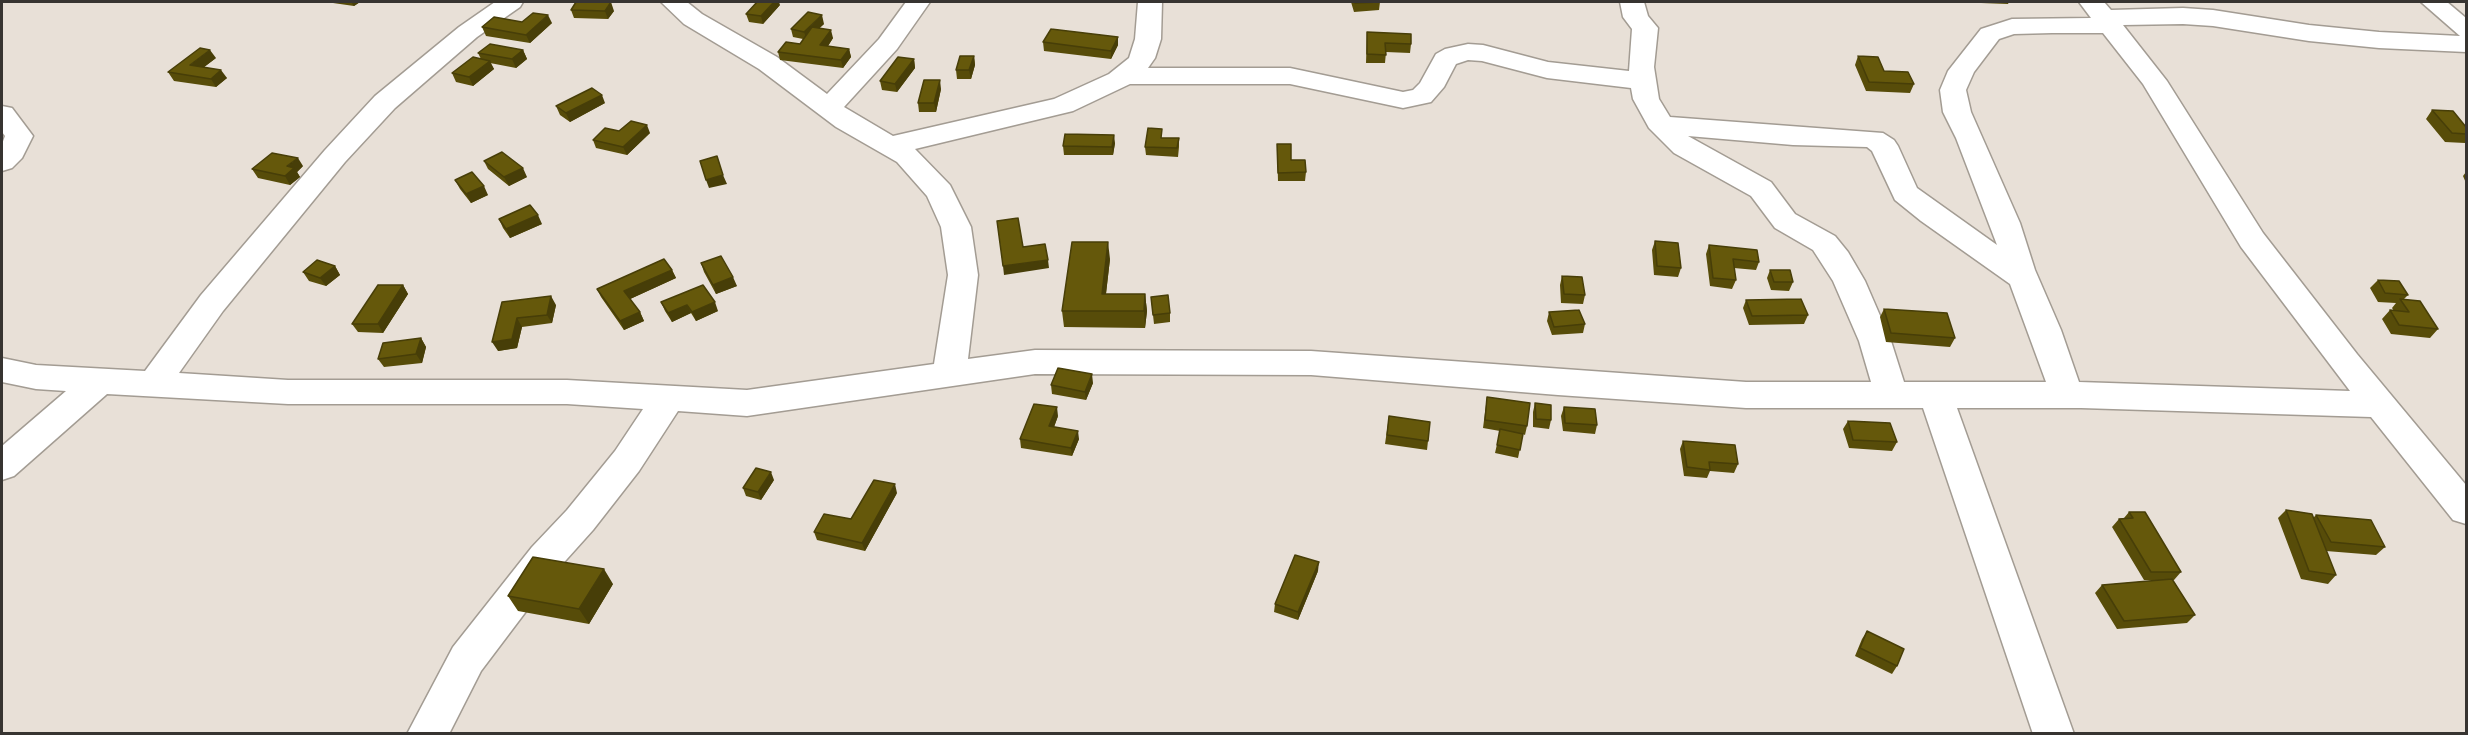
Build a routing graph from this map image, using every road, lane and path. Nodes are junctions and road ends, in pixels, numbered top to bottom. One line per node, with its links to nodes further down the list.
1 (511, 2): 21 (street)
2 (673, 2): 12 (street)
3 (918, 2): 12 (street)
4 (1150, 2): 10 (street)
5 (1632, 2): 11 (street)
6 (2433, 2): 8 (street)
7 (2102, 15): 9 (street); 17 (street); 26 (street)
8 (2466, 30)
9 (2466, 44)
10 (1127, 76): 11 (street); 15 (street)
11 (1643, 81): 14 (street)
12 (828, 108): 15 (street)
13 (2, 114): 16 (street)
14 (1661, 125): 17 (street); 22 (street)
15 (890, 146): 19 (street)
16 (2, 162)
17 (2023, 278): 24 (street)
18 (2, 370): 20 (street)
19 (949, 375): 22 (street); 25 (street)
20 (100, 381): 21 (street); 27 (street)
21 (154, 384): 25 (street)
22 (1891, 395): 23 (street)
23 (1936, 395): 24 (street); 30 (street)
24 (2067, 395): 26 (street)
25 (669, 398): 29 (street)
26 (2381, 405): 28 (street)
27 (2, 466)
28 (2459, 493)
29 (427, 734)
30 (2054, 734)

